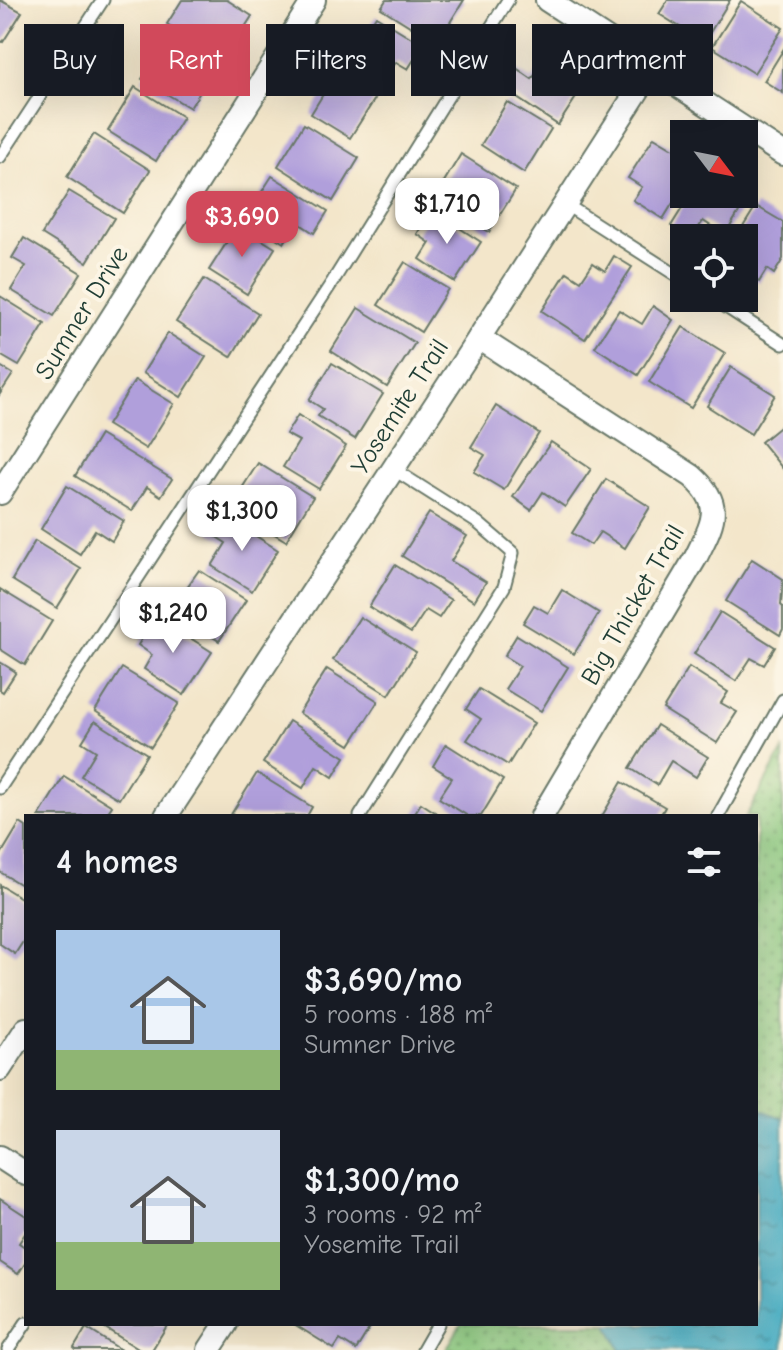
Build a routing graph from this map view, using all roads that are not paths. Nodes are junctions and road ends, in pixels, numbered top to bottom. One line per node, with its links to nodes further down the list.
1 (103, 0): 9 (lane)
2 (314, 0): 16 (street, Sumner Drive)
3 (508, 0): 18 (lane)
4 (547, 0): 5 (street)
5 (585, 24)
6 (634, 96): 10 (street, Yosemite Trail)
7 (696, 96): 8 (street)
8 (783, 154)
9 (0, 157)
10 (565, 204): 11 (lane); 13 (street, Yosemite Trail)
11 (670, 271)
12 (734, 312): 14 (lane)
13 (479, 338): 15 (street, Yosemite Trail); 21 (street, Big Thicket Trail)
14 (783, 344)
15 (393, 469): 19 (street, Yosemite Trail); 20 (lane)
16 (0, 493)
17 (783, 700): 22 (lane)
18 (0, 788)
19 (167, 814)
20 (361, 814)
21 (543, 814)
22 (719, 814)
23 (24, 1032): 24 (street)
24 (0, 1069)
25 (0, 1157): 26 (street)
26 (24, 1173)
27 (24, 1326): 30 (lane)
28 (225, 1326): 31 (street)
29 (437, 1326): 32 (lane)
30 (8, 1350)
31 (209, 1350)
32 (423, 1350)

